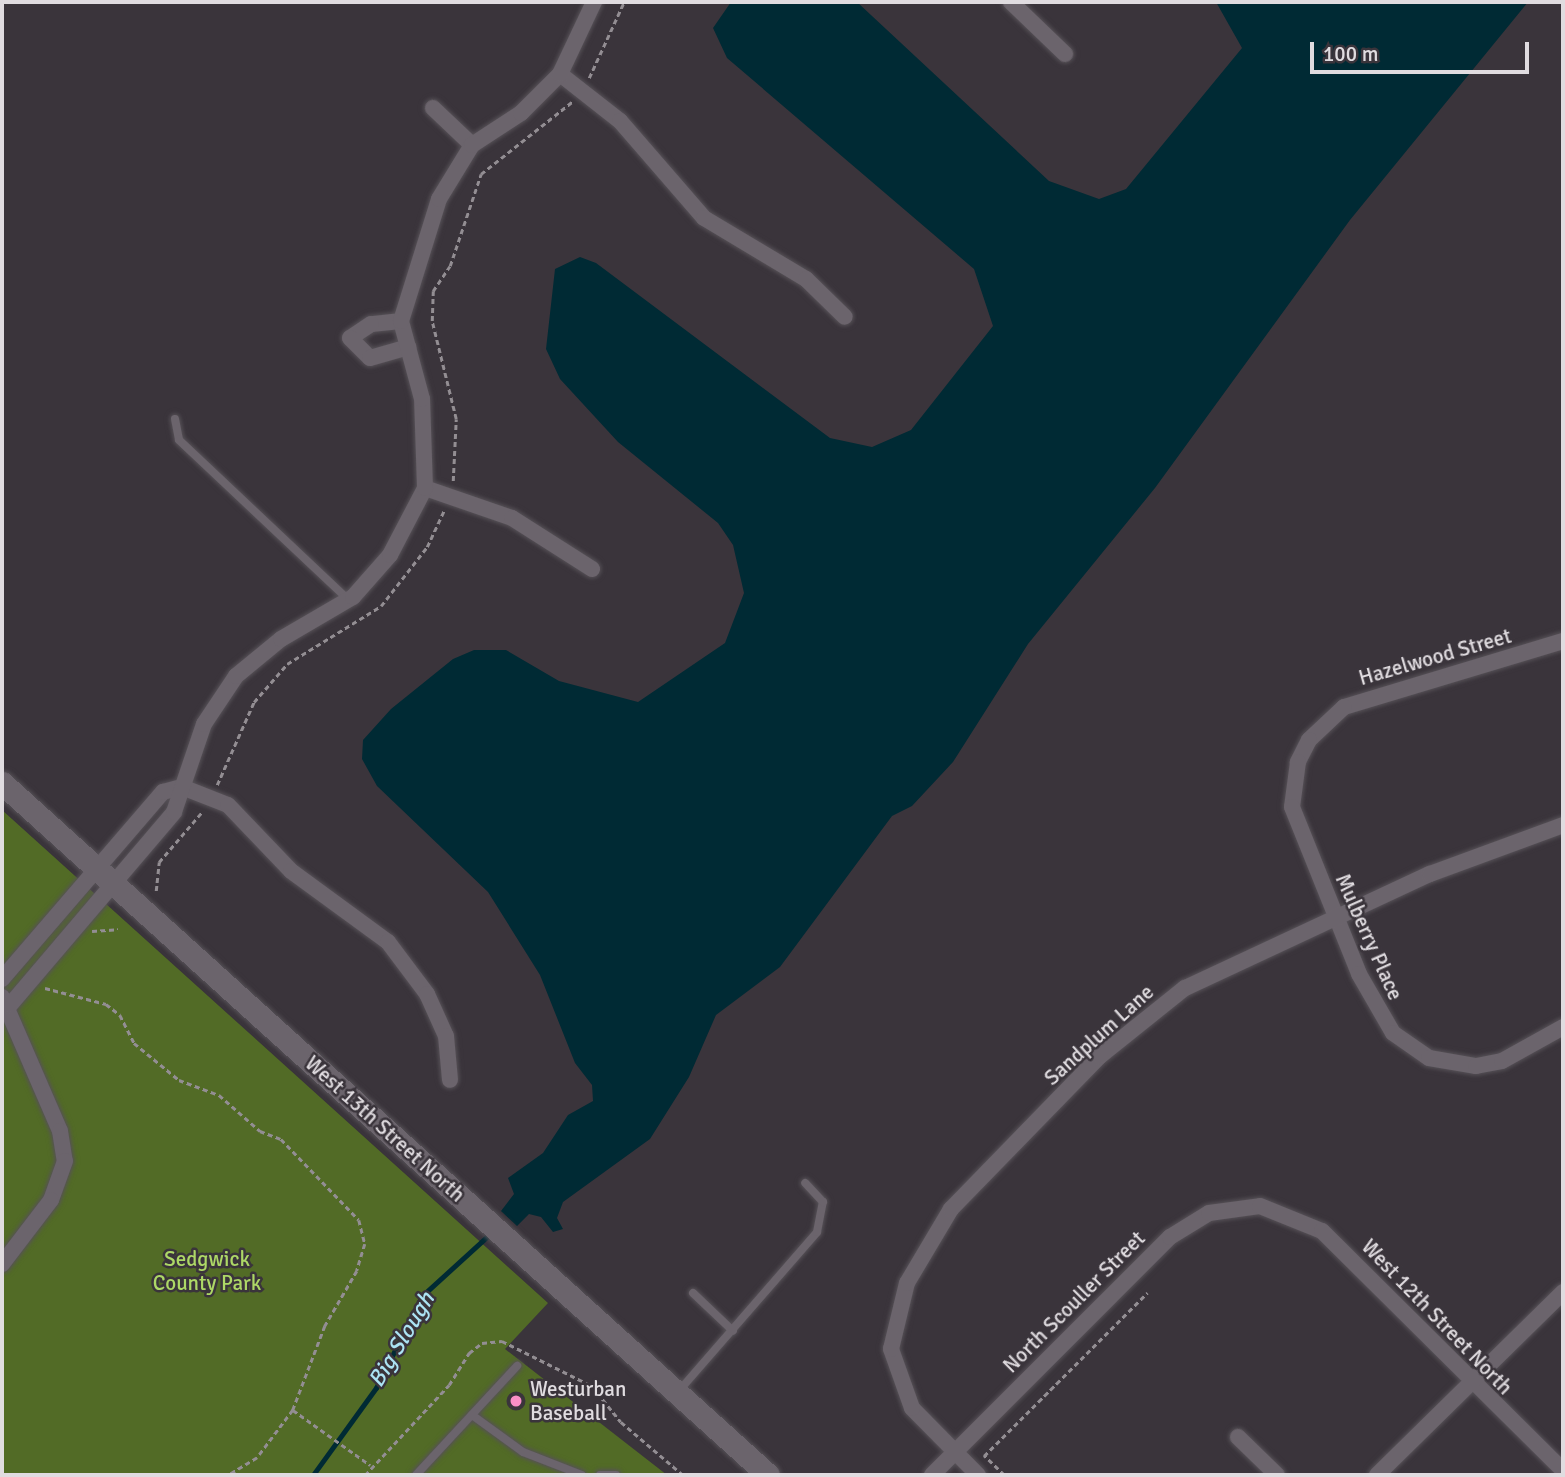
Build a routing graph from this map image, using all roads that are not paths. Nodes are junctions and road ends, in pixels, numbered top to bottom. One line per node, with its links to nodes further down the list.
1 (594, 2): 4 (street)
2 (1011, 2): 3 (street)
3 (1065, 54)
4 (561, 74): 6 (street); 7 (street)
5 (433, 108): 6 (street)
6 (472, 145): 8 (street)
7 (845, 317)
8 (401, 321): 9 (street); 9 (street)
9 (408, 347): 11 (street)
10 (174, 419): 13 (lane)
11 (425, 488): 12 (street); 13 (street)
12 (592, 569)
13 (349, 600): 17 (street)
14 (1563, 641): 15 (street, Hazelwood Street)
15 (1301, 757): 21 (street, Mulberry Place)
16 (2, 783): 19 (street, West 13th Street North)
17 (182, 787): 19 (street); 20 (street); 25 (street)
18 (1563, 825): 21 (street, Sandplum Lane)
19 (93, 870): 20 (street, West 13th Street North); 22 (street)
20 (113, 888): 23 (street); 34 (street, West 13th Street North)
21 (1335, 916): 24 (street, Mulberry Place); 37 (street, Sandplum Lane)
22 (2, 979)
23 (6, 1001): 28 (street)
24 (1563, 1027)
25 (450, 1080)
26 (805, 1183): 31 (lane)
27 (1271, 1209): 33 (street, West 12th Street North); 37 (street, North Scouller Street)
28 (2, 1264)
29 (1563, 1292): 33 (street)
30 (693, 1293): 31 (lane)
31 (733, 1331): 34 (lane)
32 (517, 1366): 35 (lane)
33 (1470, 1385): 38 (street, West 12th Street North); 47 (street)
34 (677, 1393): 43 (street, West 13th Street North)
35 (472, 1415): 39 (lane); 40 (lane)
36 (1238, 1437): 46 (street)
37 (955, 1454): 44 (street, North Scouller Street); 45 (street, Sandplum Lane)
38 (1563, 1470)
39 (416, 1475)
40 (582, 1475)
41 (600, 1475): 42 (lane)
42 (616, 1475)
43 (768, 1475)
44 (932, 1475)
45 (978, 1475)
46 (1276, 1475)
47 (1377, 1475)

